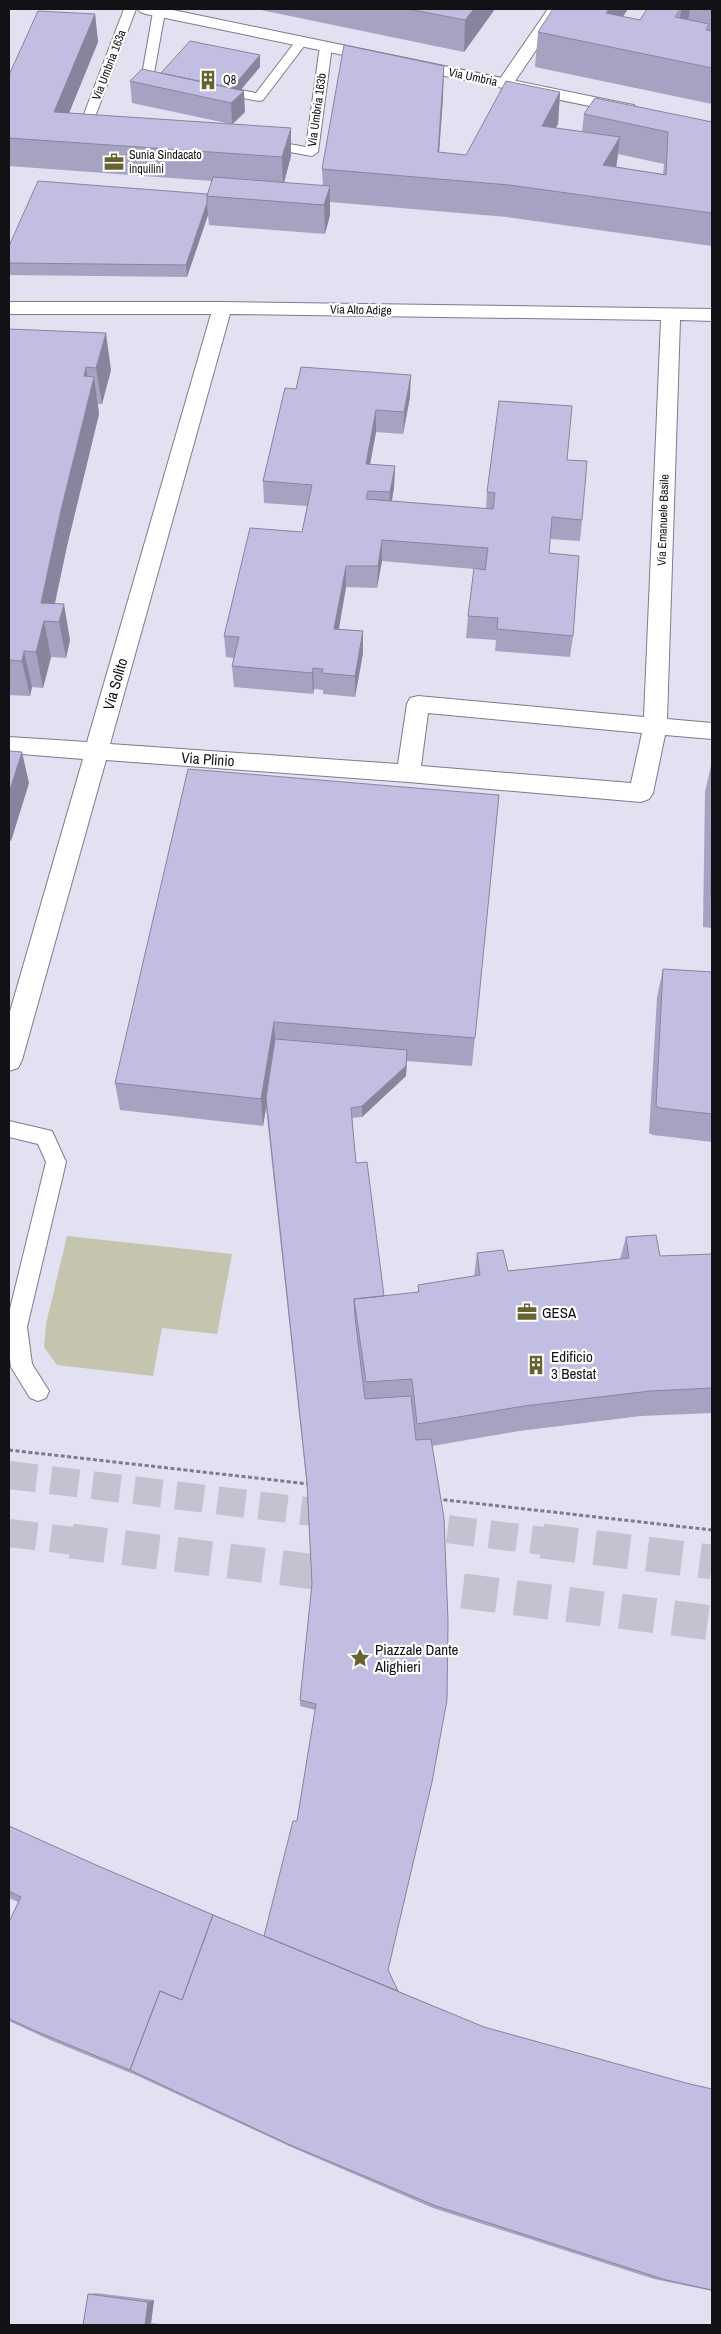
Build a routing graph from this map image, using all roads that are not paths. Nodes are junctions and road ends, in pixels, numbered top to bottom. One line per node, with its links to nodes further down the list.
1 (130, 9): 10 (lane, Via Umbria 163a)
2 (556, 9): 7 (street)
3 (153, 10): 4 (street, Via Umbria); 6 (lane)
4 (302, 41): 5 (street, Via Umbria); 8 (lane)
5 (326, 46): 7 (street, Via Umbria); 11 (lane, Via Umbria 163b)
6 (176, 81)
7 (505, 84): 9 (street, Via Umbria)
8 (204, 86)
9 (646, 113)
10 (87, 122)
11 (256, 142)
12 (9, 308): 13 (street, Via Alto Adige)
13 (222, 308): 14 (street, Via Alto Adige); 19 (street, Via Solìto)
14 (670, 314): 15 (street, Via Alto Adige); 16 (street, Via Emanuele Basile)
15 (712, 315)
16 (654, 726): 17 (street); 20 (street, Via Plinio); 20 (street)
17 (712, 731)
18 (9, 745): 19 (street, Via Plinio)
19 (97, 751): 20 (street, Via Plinio); 21 (street, Via Solìto)
20 (408, 773)
21 (9, 1060)
22 (9, 1130): 23 (lane)
23 (38, 1391)

